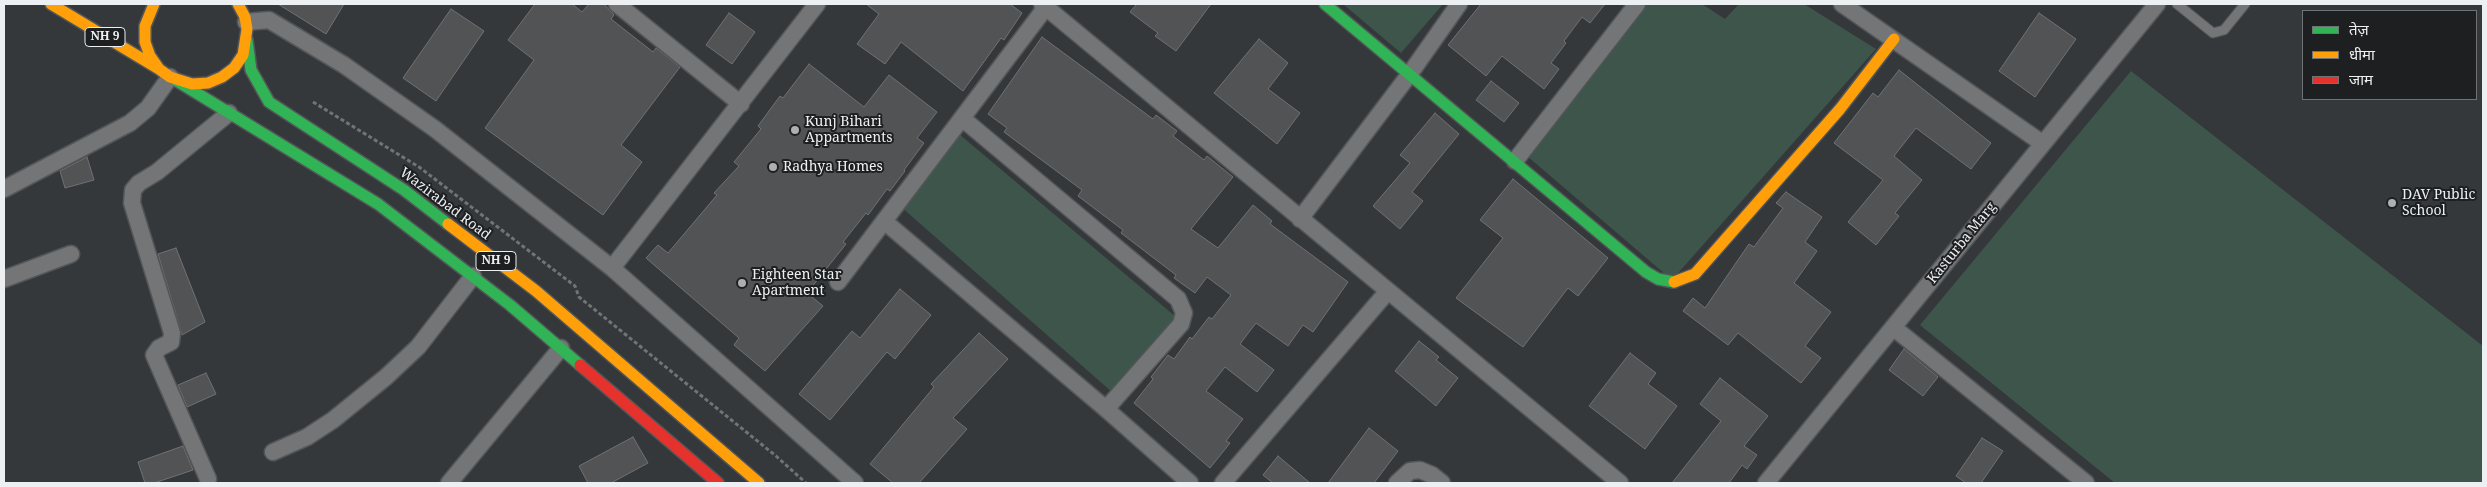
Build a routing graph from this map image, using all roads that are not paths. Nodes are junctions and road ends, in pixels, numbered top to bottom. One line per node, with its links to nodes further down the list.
1 (52, 4): 19 (main road, NH 9)
2 (154, 4): 19 (main road)
3 (238, 4): 15 (main road)
4 (251, 4): 15 (main road)
5 (617, 4): 20 (street)
6 (817, 4): 20 (street)
7 (1325, 4): 18 (main road)
8 (1460, 4): 18 (street)
9 (1637, 4): 24 (street)
10 (1842, 4): 16 (street)
11 (2157, 4): 23 (street, Kasturba Marg)
12 (2177, 4): 13 (lane)
13 (2245, 4)
14 (1044, 6): 22 (street); 26 (street)
15 (246, 20): 17 (main road, Wazirabad Road); 29 (street)
16 (1894, 39): 23 (street); 24 (main road)
17 (247, 40): 19 (main road); 41 (main road, Wazirabad Road / NH 9)
18 (1409, 75): 24 (main road); 26 (street)
19 (169, 76): 21 (main road); 25 (street)
20 (741, 104): 29 (street)
21 (229, 113): 30 (main road); 38 (street)
22 (963, 120): 27 (street); 36 (street)
23 (2042, 143): 34 (street, Kasturba Marg)
24 (1515, 161)
25 (4, 189)
26 (1300, 219): 33 (street)
27 (884, 222): 32 (street); 36 (street)
28 (72, 254): 31 (street)
29 (612, 268): 42 (street)
30 (473, 276): 35 (main road); 37 (street)
31 (4, 279)
32 (838, 282)
33 (1388, 291): 44 (street); 47 (street)
34 (1894, 328): 48 (street, Kasturba Marg); 49 (street)
35 (561, 348): 39 (street); 40 (main road)
36 (1106, 409): 43 (street)
37 (273, 452)
38 (208, 479)
39 (449, 483)
40 (718, 483)
41 (760, 483)
42 (856, 483)
43 (1190, 483)
44 (1222, 483)
45 (1396, 483): 46 (street)
46 (1442, 483)
47 (1620, 483)
48 (1766, 483)
49 (2086, 483)

